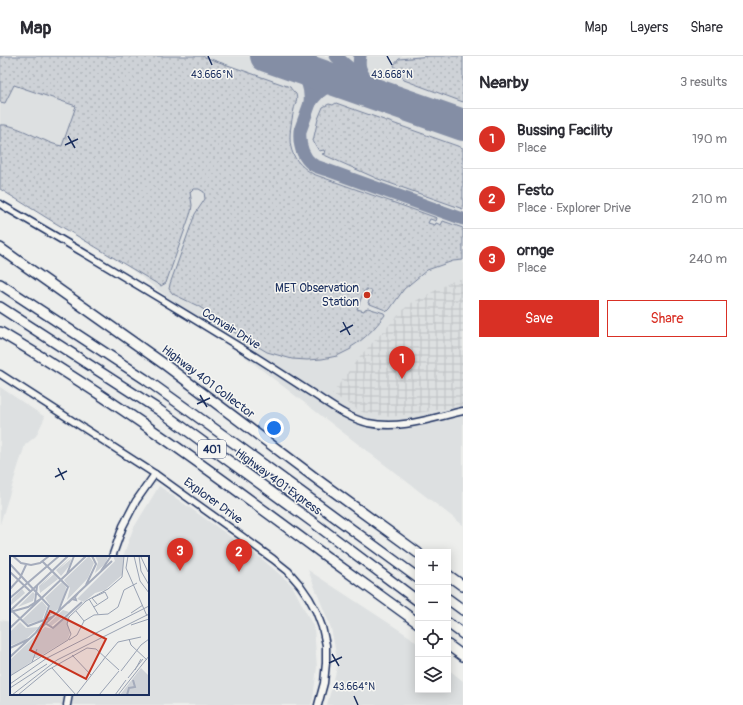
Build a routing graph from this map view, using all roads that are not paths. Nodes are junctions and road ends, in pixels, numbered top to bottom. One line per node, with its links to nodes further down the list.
1 (0, 204): 9 (street, Convair Drive)
2 (0, 248): 11 (highway, Highway 401 Collector)
3 (0, 279): 5 (highway)
4 (0, 284): 5 (highway, Highway 401 Express / 401)
5 (14, 293): 13 (highway, Highway 401 Express / 401)
6 (0, 306): 16 (highway, Highway 401 Express / 401)
7 (0, 332): 19 (highway, 401)
8 (0, 374): 10 (street, Explorer Drive)
9 (463, 411)
10 (154, 474): 12 (street); 26 (street, Explorer Drive)
11 (415, 551)
12 (112, 556)
13 (415, 576)
14 (451, 577): 15 (highway)
15 (463, 586)
16 (415, 599)
17 (451, 601): 18 (highway)
18 (463, 610)
19 (415, 621)
20 (451, 625): 21 (highway)
21 (463, 634)
22 (451, 647): 23 (highway)
23 (463, 656)
24 (69, 695): 25 (street)
25 (67, 705)
26 (318, 705)

